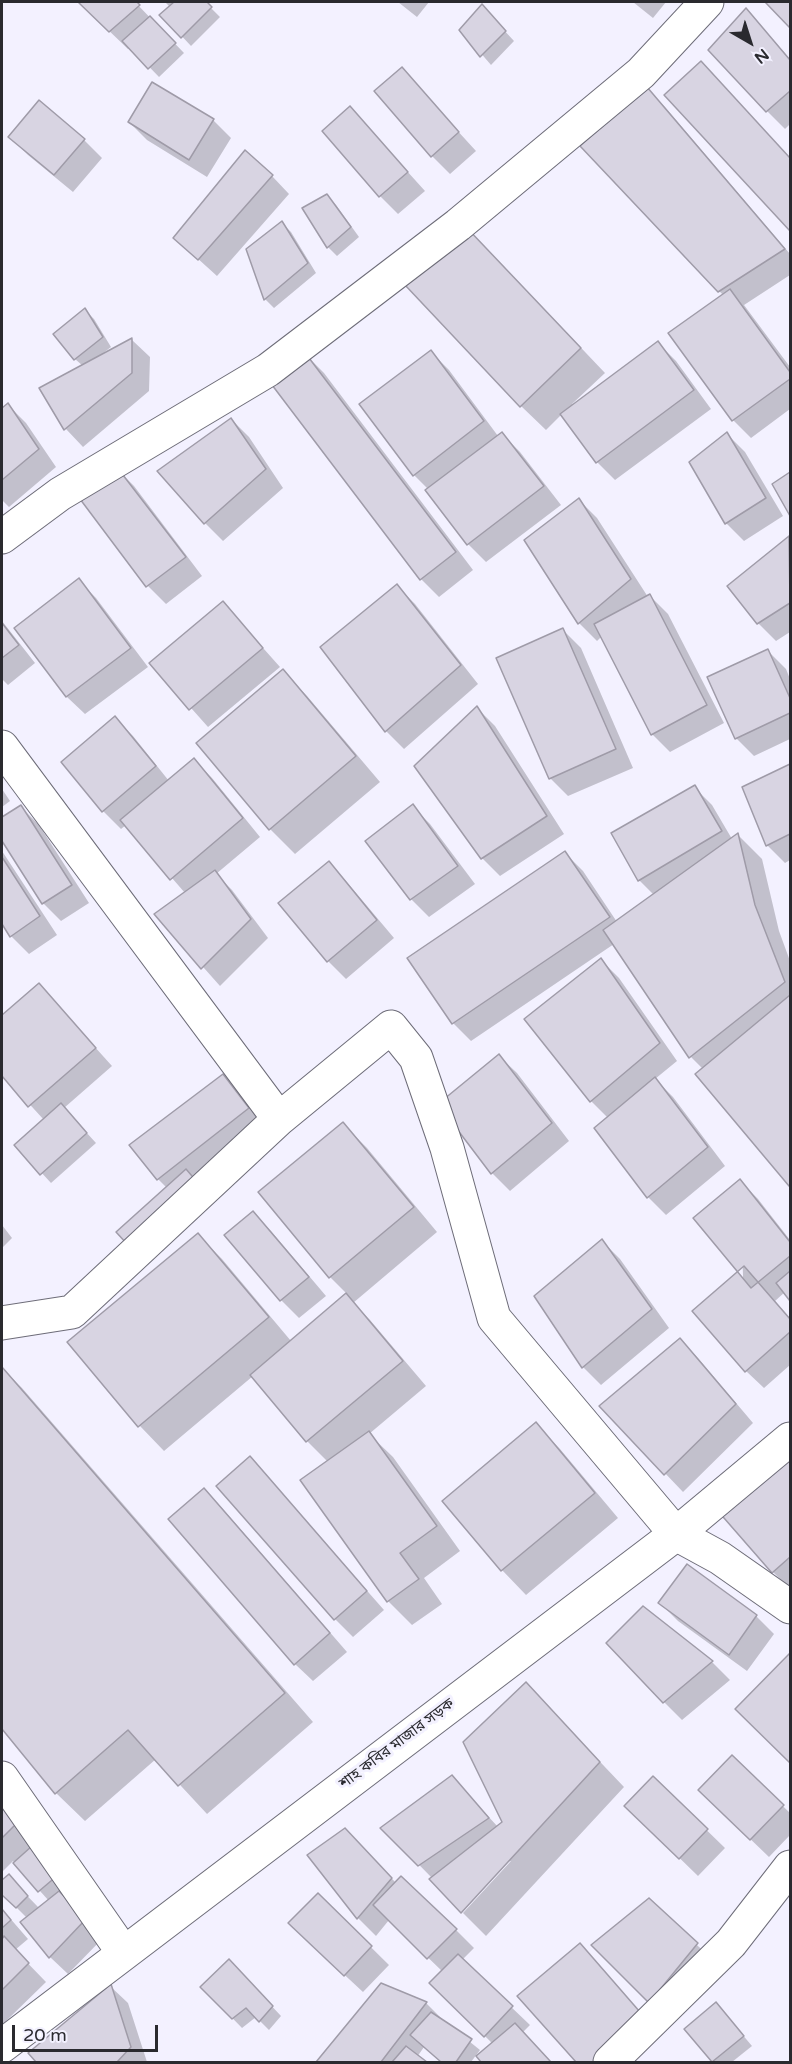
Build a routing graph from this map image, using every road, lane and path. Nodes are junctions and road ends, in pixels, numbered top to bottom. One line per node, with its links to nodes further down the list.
1 (707, 2): 2 (street)
2 (2, 537)
3 (2, 747): 4 (street)
4 (279, 1119): 5 (street); 7 (street)
5 (2, 1323)
6 (790, 1439): 7 (street, শাহ কবির মাজার সড়ক)
7 (676, 1534): 8 (street); 11 (street, শাহ কবির মাজার সড়ক)
8 (790, 1607)
9 (2, 1778): 11 (street)
10 (790, 1867): 13 (street)
11 (123, 1953): 12 (street, শাহ কবির মাজার সড়ক)
12 (2, 2046)
13 (610, 2062)

